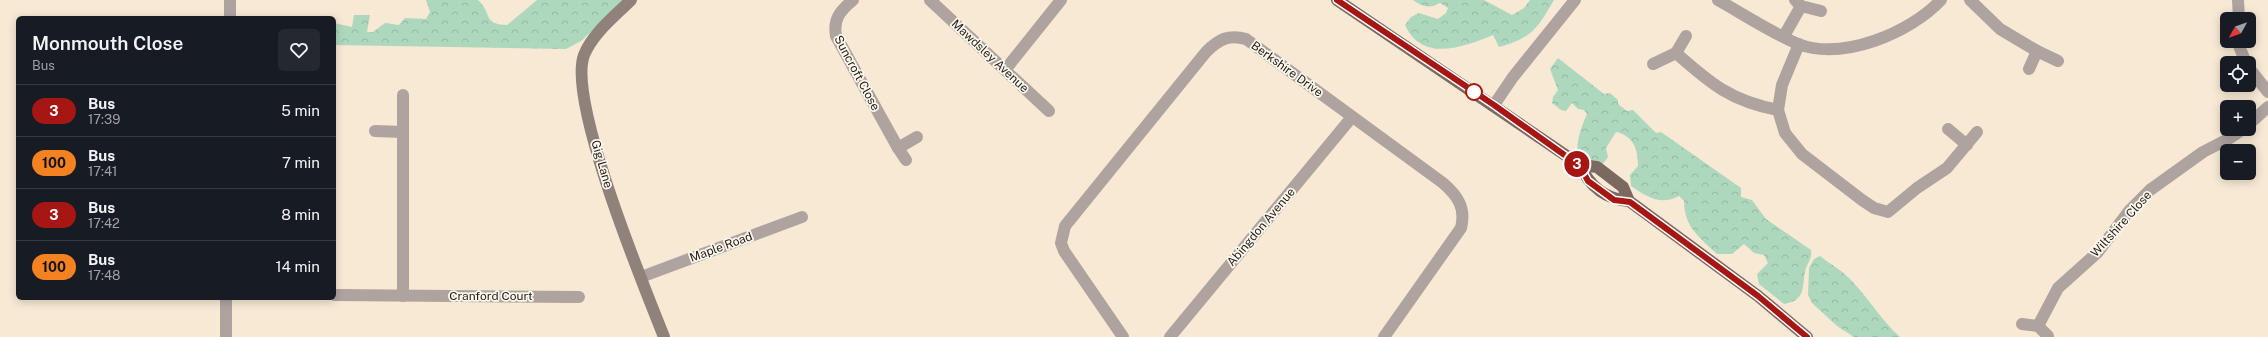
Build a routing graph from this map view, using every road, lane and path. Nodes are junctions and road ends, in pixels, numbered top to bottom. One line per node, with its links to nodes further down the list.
1 (230, 0): 15 (street)
2 (631, 0): 46 (street, Gig Lane)
3 (853, 0): 41 (street, Suncroft Close)
4 (930, 0): 24 (street, Mawdsley Avenue)
5 (1061, 0): 24 (street)
6 (1336, 0): 28 (main road)
7 (1575, 0): 28 (street)
8 (1718, 0): 17 (street)
9 (1941, 0): 18 (street)
10 (1970, 0): 19 (street)
11 (2238, 0): 14 (street)
12 (1798, 3): 13 (street); 17 (street)
13 (1821, 11)
14 (2239, 12)
15 (230, 16)
16 (1686, 36): 20 (street)
17 (1784, 36): 18 (street)
18 (1799, 44): 30 (street)
19 (2037, 51): 21 (street); 23 (street)
20 (1676, 52): 22 (street); 30 (street)
21 (2058, 61)
22 (1653, 64)
23 (2029, 69)
24 (1005, 70): 31 (street, Mawdsley Avenue)
25 (2256, 77): 26 (street)
26 (2268, 92)
27 (403, 95): 36 (street)
28 (1494, 105): 43 (main road)
29 (2268, 107): 33 (street)
30 (1778, 110): 40 (street)
31 (1049, 111)
32 (1352, 117): 56 (street, Berkshire Drive); 57 (street, Abingdon Avenue); 58 (street, Berkshire Drive)
33 (2256, 118)
34 (1948, 129): 40 (street)
35 (375, 132): 36 (street)
36 (403, 132): 48 (street)
37 (1977, 132): 40 (street)
38 (2233, 136): 52 (street, Wiltshire Close)
39 (917, 137): 41 (street)
40 (1967, 145)
41 (898, 148): 42 (street, Suncroft Close)
42 (906, 160)
43 (1580, 166): 44 (main road); 44 (main road)
44 (1630, 202): 59 (main road)
45 (802, 217): 46 (street, Maple Road)
46 (641, 277): 55 (street, Gig Lane)
47 (336, 295): 48 (street, Cranford Court)
48 (403, 296): 49 (street, Cranford Court)
49 (579, 297)
50 (226, 300): 54 (street)
51 (2022, 324): 52 (street)
52 (2038, 326): 53 (street)
53 (2048, 336)
54 (226, 337)
55 (664, 337)
56 (1123, 337)
57 (1170, 337)
58 (1384, 337)
59 (1807, 337)

